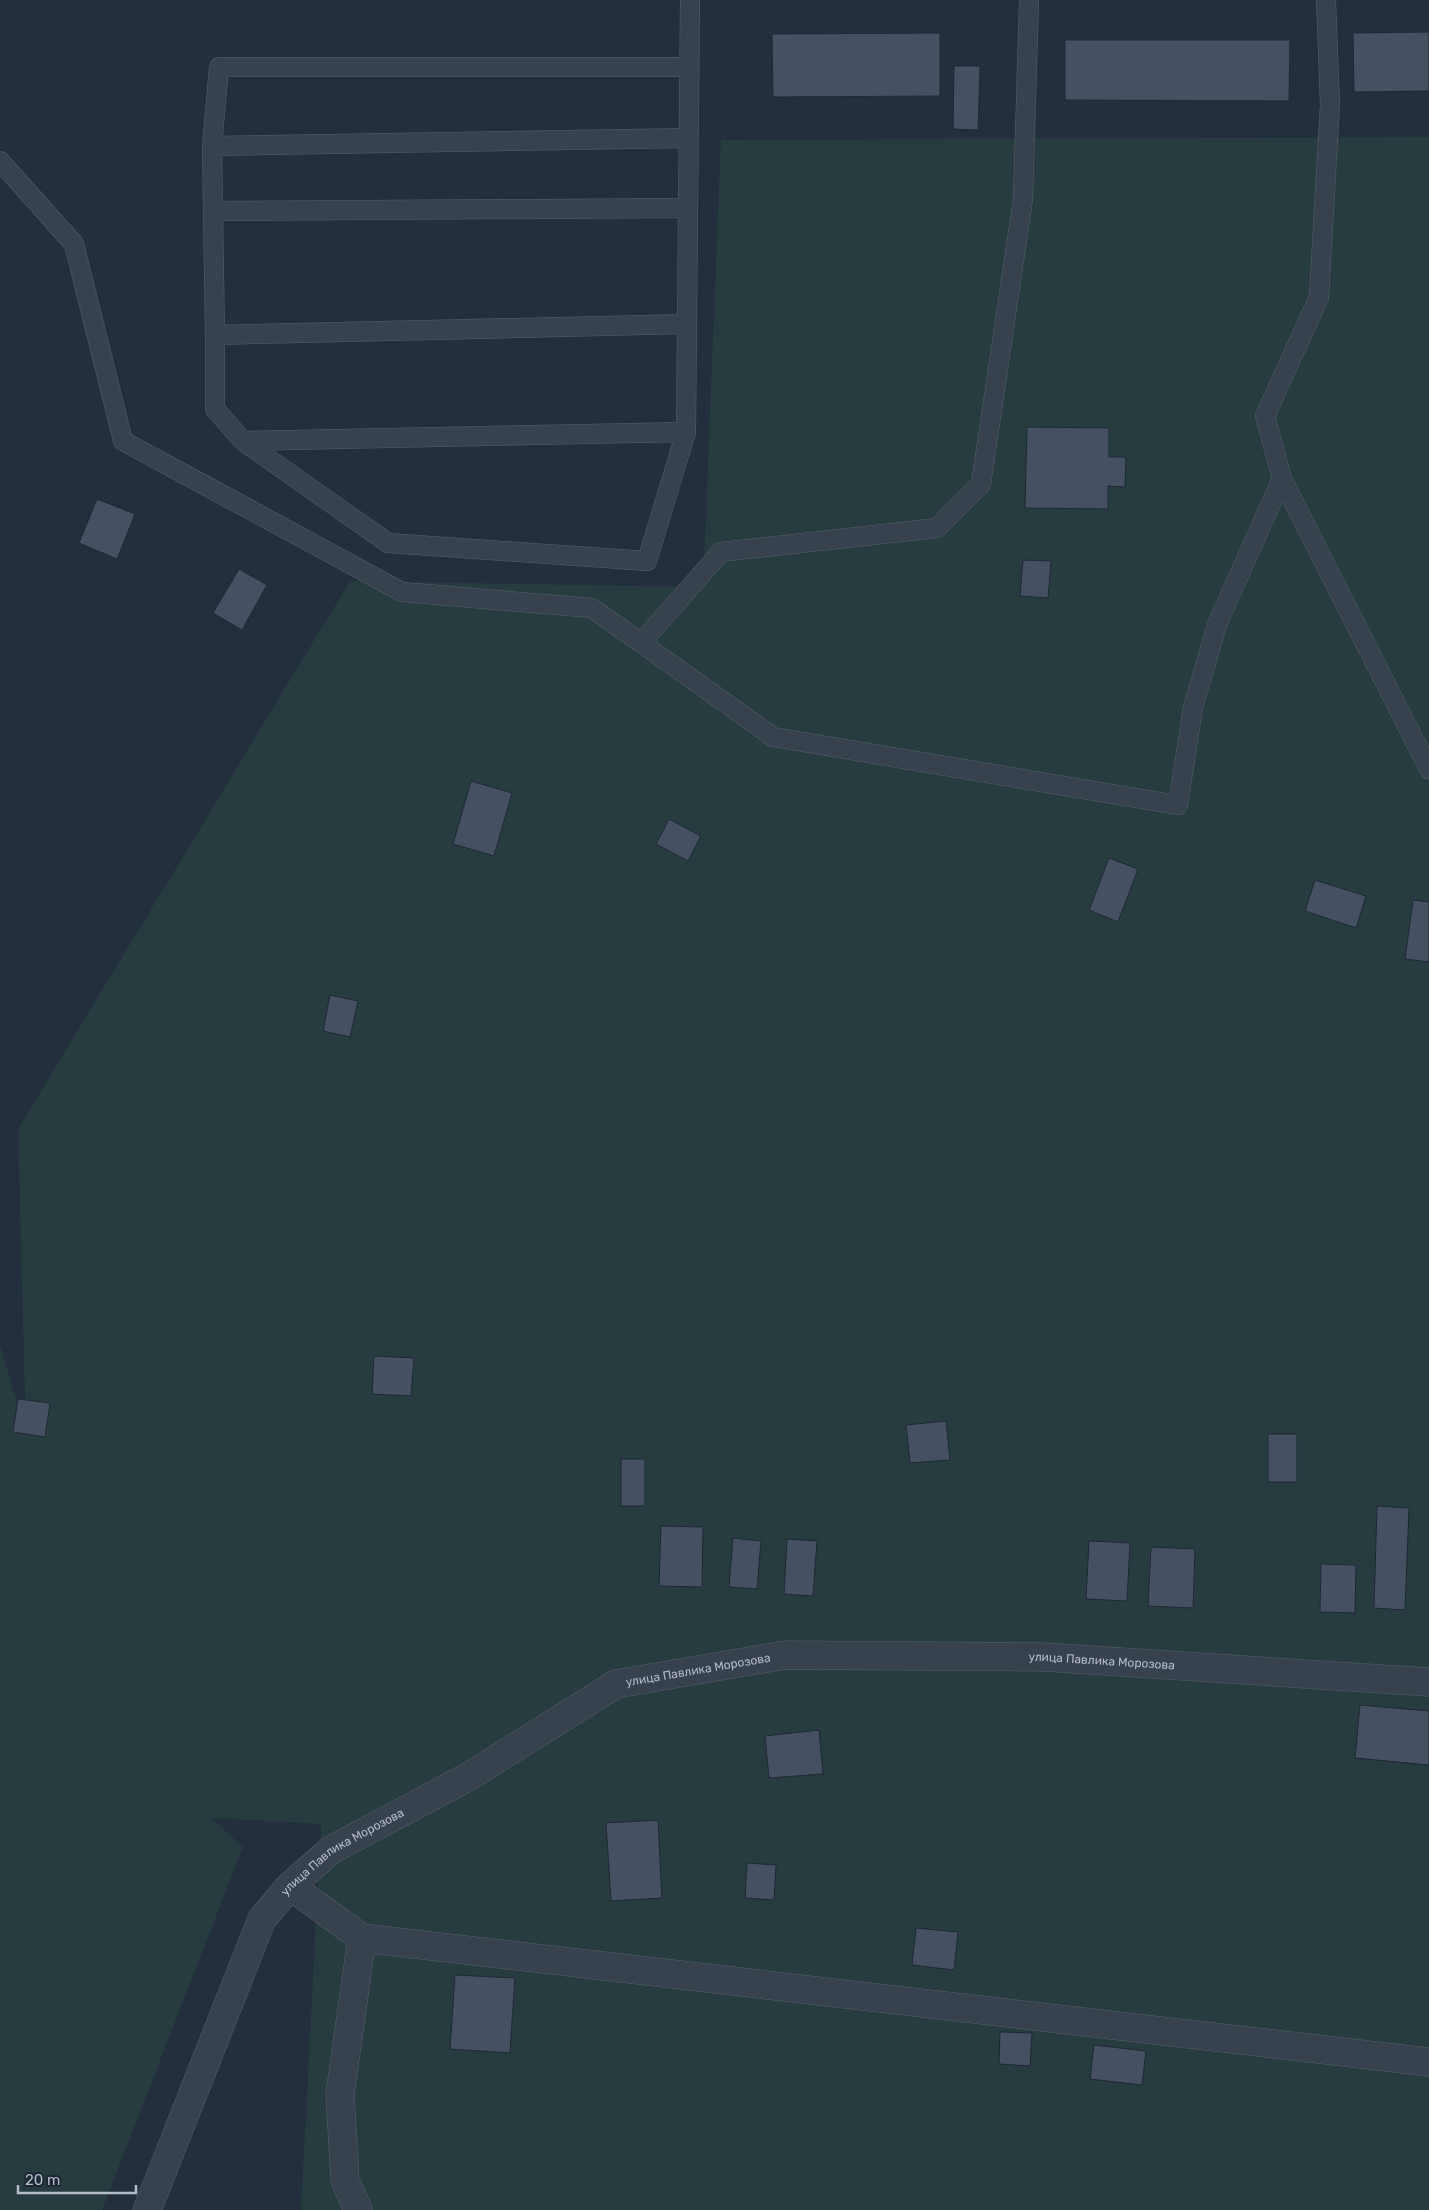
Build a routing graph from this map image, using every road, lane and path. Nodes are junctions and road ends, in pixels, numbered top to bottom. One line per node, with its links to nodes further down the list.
1 (690, 0): 4 (lane)
2 (1029, 0): 15 (lane)
3 (1326, 0): 14 (lane)
4 (689, 67): 5 (lane); 6 (lane)
5 (688, 138): 6 (lane); 8 (lane)
6 (212, 146): 9 (lane)
7 (0, 161): 15 (lane)
8 (688, 208): 9 (lane); 10 (lane)
9 (213, 211): 11 (lane)
10 (687, 324): 11 (lane); 12 (lane)
11 (216, 335): 13 (lane)
12 (686, 432): 13 (lane); 13 (lane)
13 (243, 441)
14 (1282, 479): 15 (lane); 16 (lane)
15 (641, 643)
16 (1429, 769)
17 (1429, 1682): 18 (street, улица Павлика Морозова)
18 (290, 1886): 19 (street); 21 (street, улица Павлика Морозова)
19 (362, 1938): 20 (street); 22 (street)
20 (1429, 2062)
21 (147, 2210)
22 (358, 2210)

